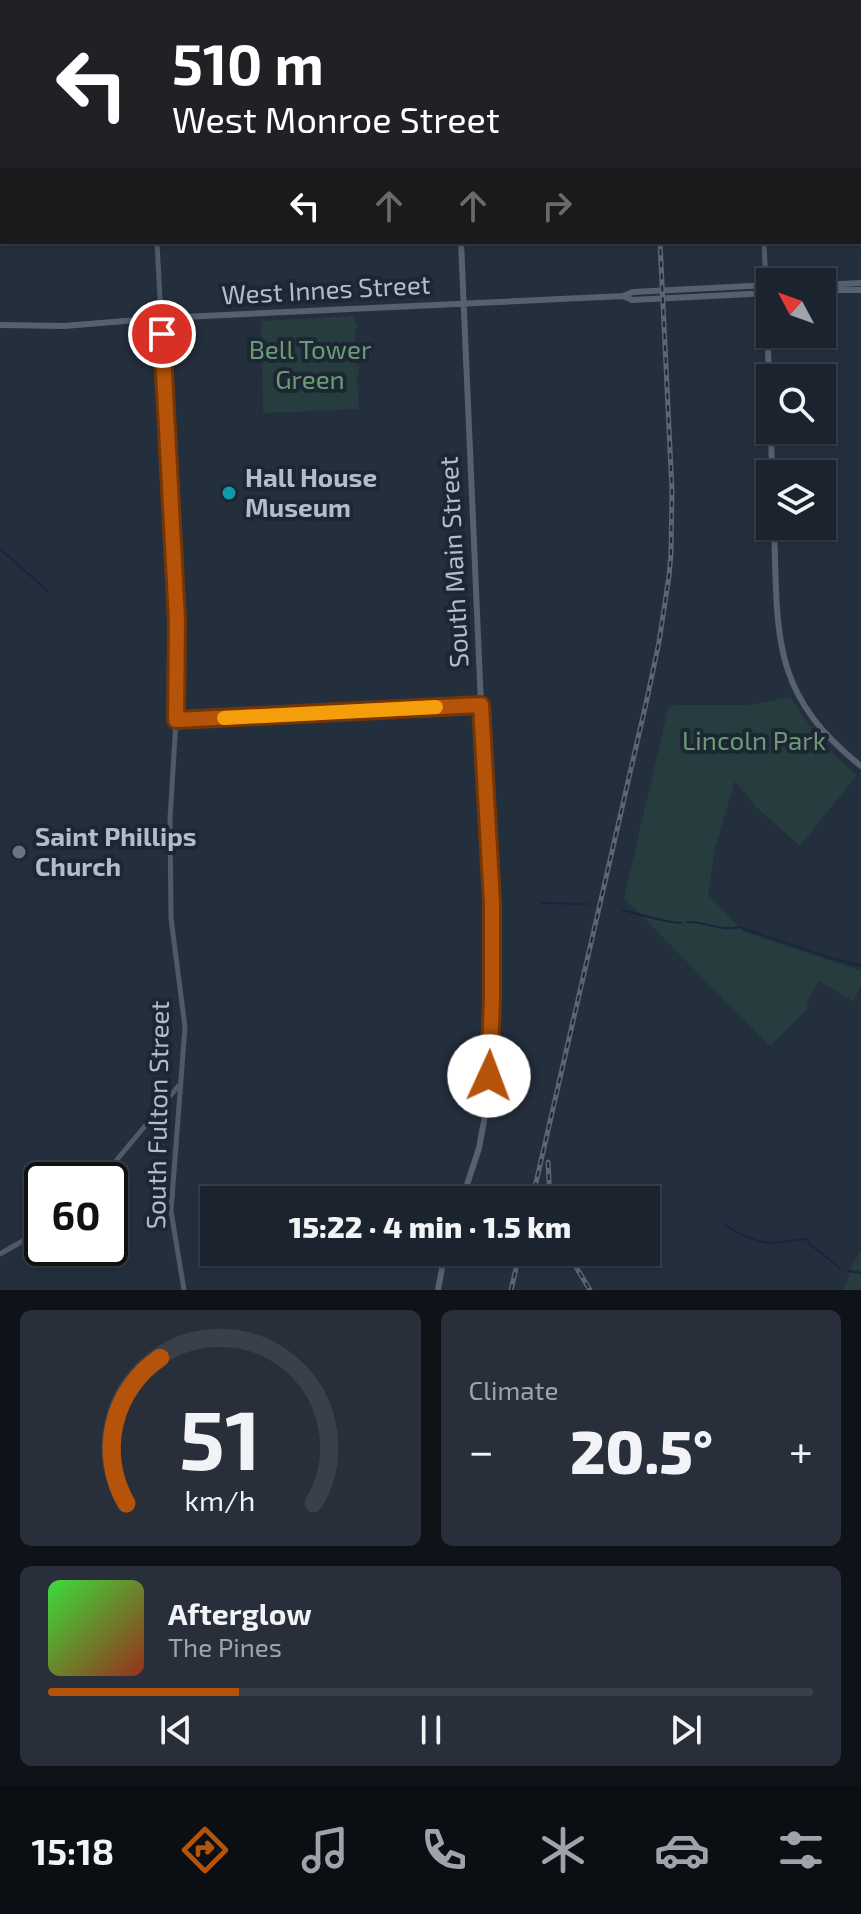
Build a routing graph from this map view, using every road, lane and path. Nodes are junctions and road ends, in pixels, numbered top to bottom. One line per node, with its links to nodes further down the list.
1 (157, 244): 13 (street, South Fulton Street)
2 (461, 244): 12 (main road, South Main Street)
3 (764, 244): 4 (street)
4 (766, 268)
5 (861, 283): 6 (main road)
6 (836, 285)
7 (756, 289): 11 (main road)
8 (836, 289): 10 (main road)
9 (756, 290): 11 (main road)
10 (861, 290)
11 (651, 295): 12 (main road, West Innes Street)
12 (463, 303): 13 (main road, West Innes Street); 16 (main road, South Main Street)
13 (162, 318): 14 (main road, West Innes Street); 17 (street, South Fulton Street)
14 (0, 325)
15 (775, 540): 18 (main road)
16 (481, 705): 17 (street); 21 (main road, South Main Street)
17 (176, 720): 19 (street, South Fulton Street)
18 (861, 766)
19 (180, 1083): 20 (street); 25 (street, South Fulton Street)
20 (115, 1162)
21 (467, 1186)
22 (24, 1240): 23 (street)
23 (0, 1254)
24 (442, 1266): 26 (main road)
25 (184, 1290)
26 (438, 1290)

